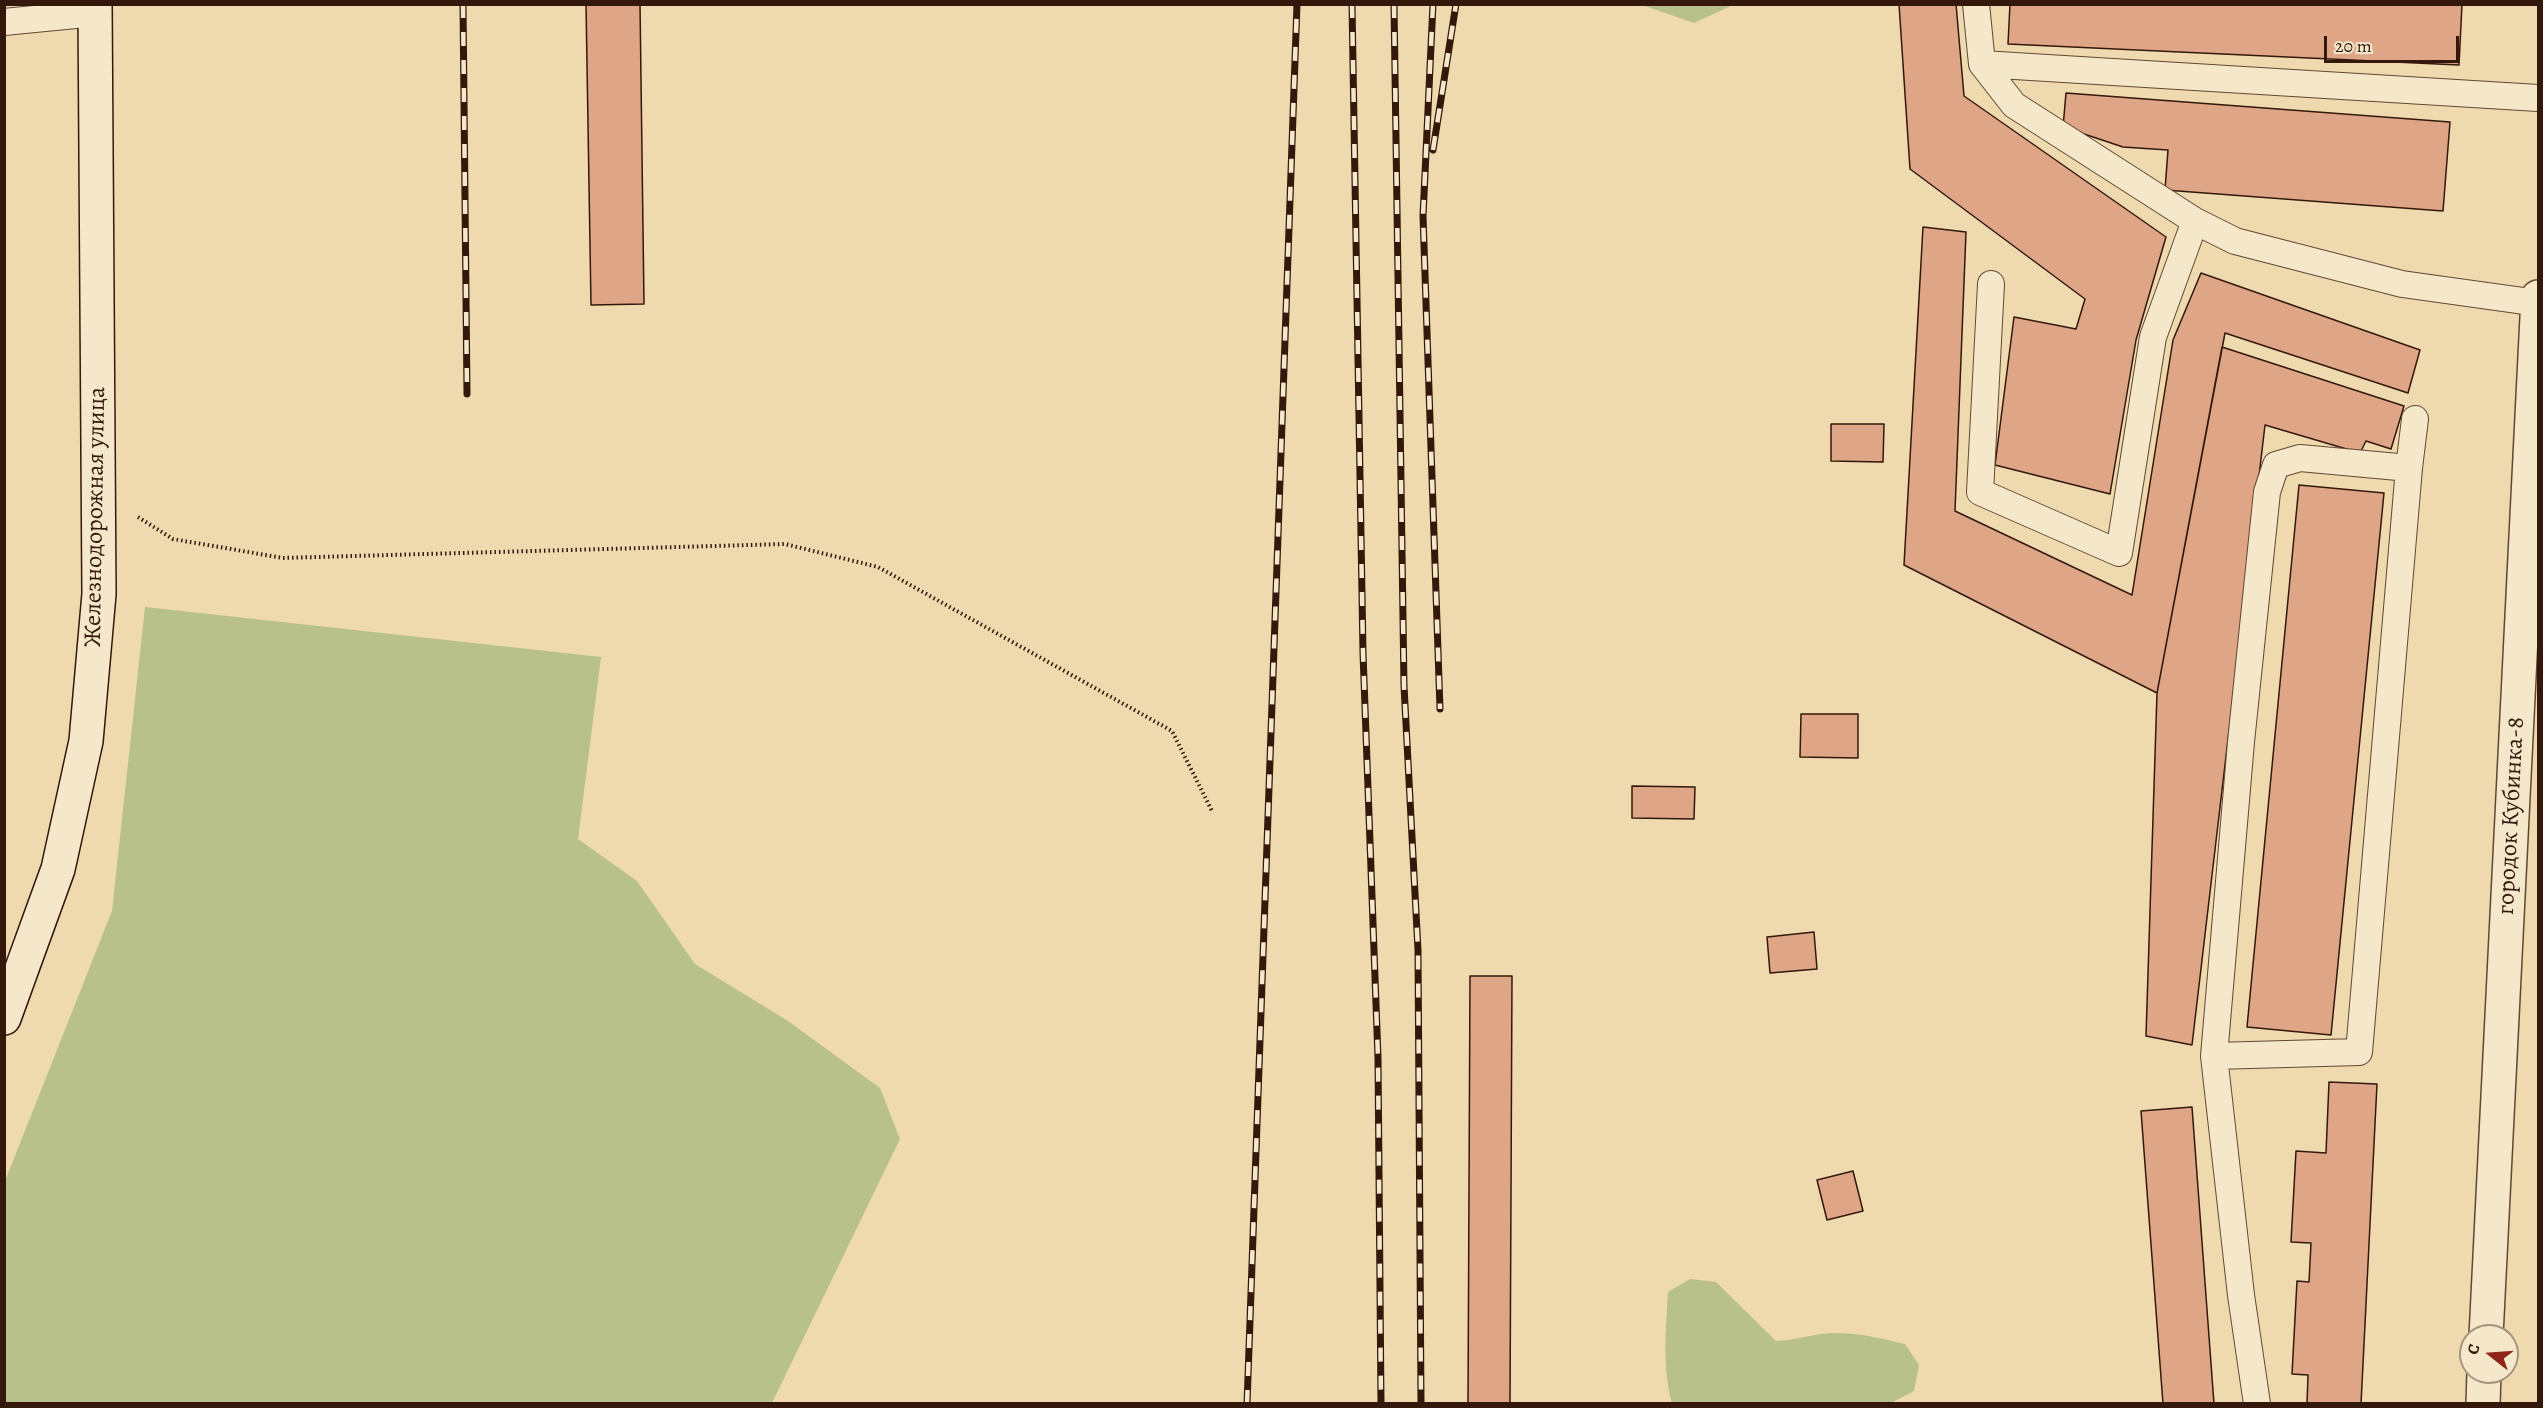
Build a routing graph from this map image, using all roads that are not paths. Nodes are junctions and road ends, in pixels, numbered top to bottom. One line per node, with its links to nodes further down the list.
1 (1976, 4): 4 (lane)
2 (96, 9): 3 (lane); 14 (street, Железнодорожная улица)
3 (4, 22)
4 (1982, 64): 5 (lane); 6 (lane)
5 (2538, 98)
6 (2195, 221): 7 (lane); 9 (lane)
7 (1990, 284)
8 (2538, 297): 9 (street, городок Кубинка-8)
9 (2538, 303): 10 (street, городок Кубинка-8)
10 (2535, 387): 13 (street, городок Кубинка-8)
11 (2415, 419): 12 (lane)
12 (2409, 468): 15 (lane); 15 (lane)
13 (2529, 650): 16 (street, городок Кубинка-8)
14 (4, 1018)
15 (2214, 1056): 18 (lane)
16 (2487, 1324)
17 (2484, 1384): 19 (street)
18 (2257, 1404)
19 (2483, 1404)

